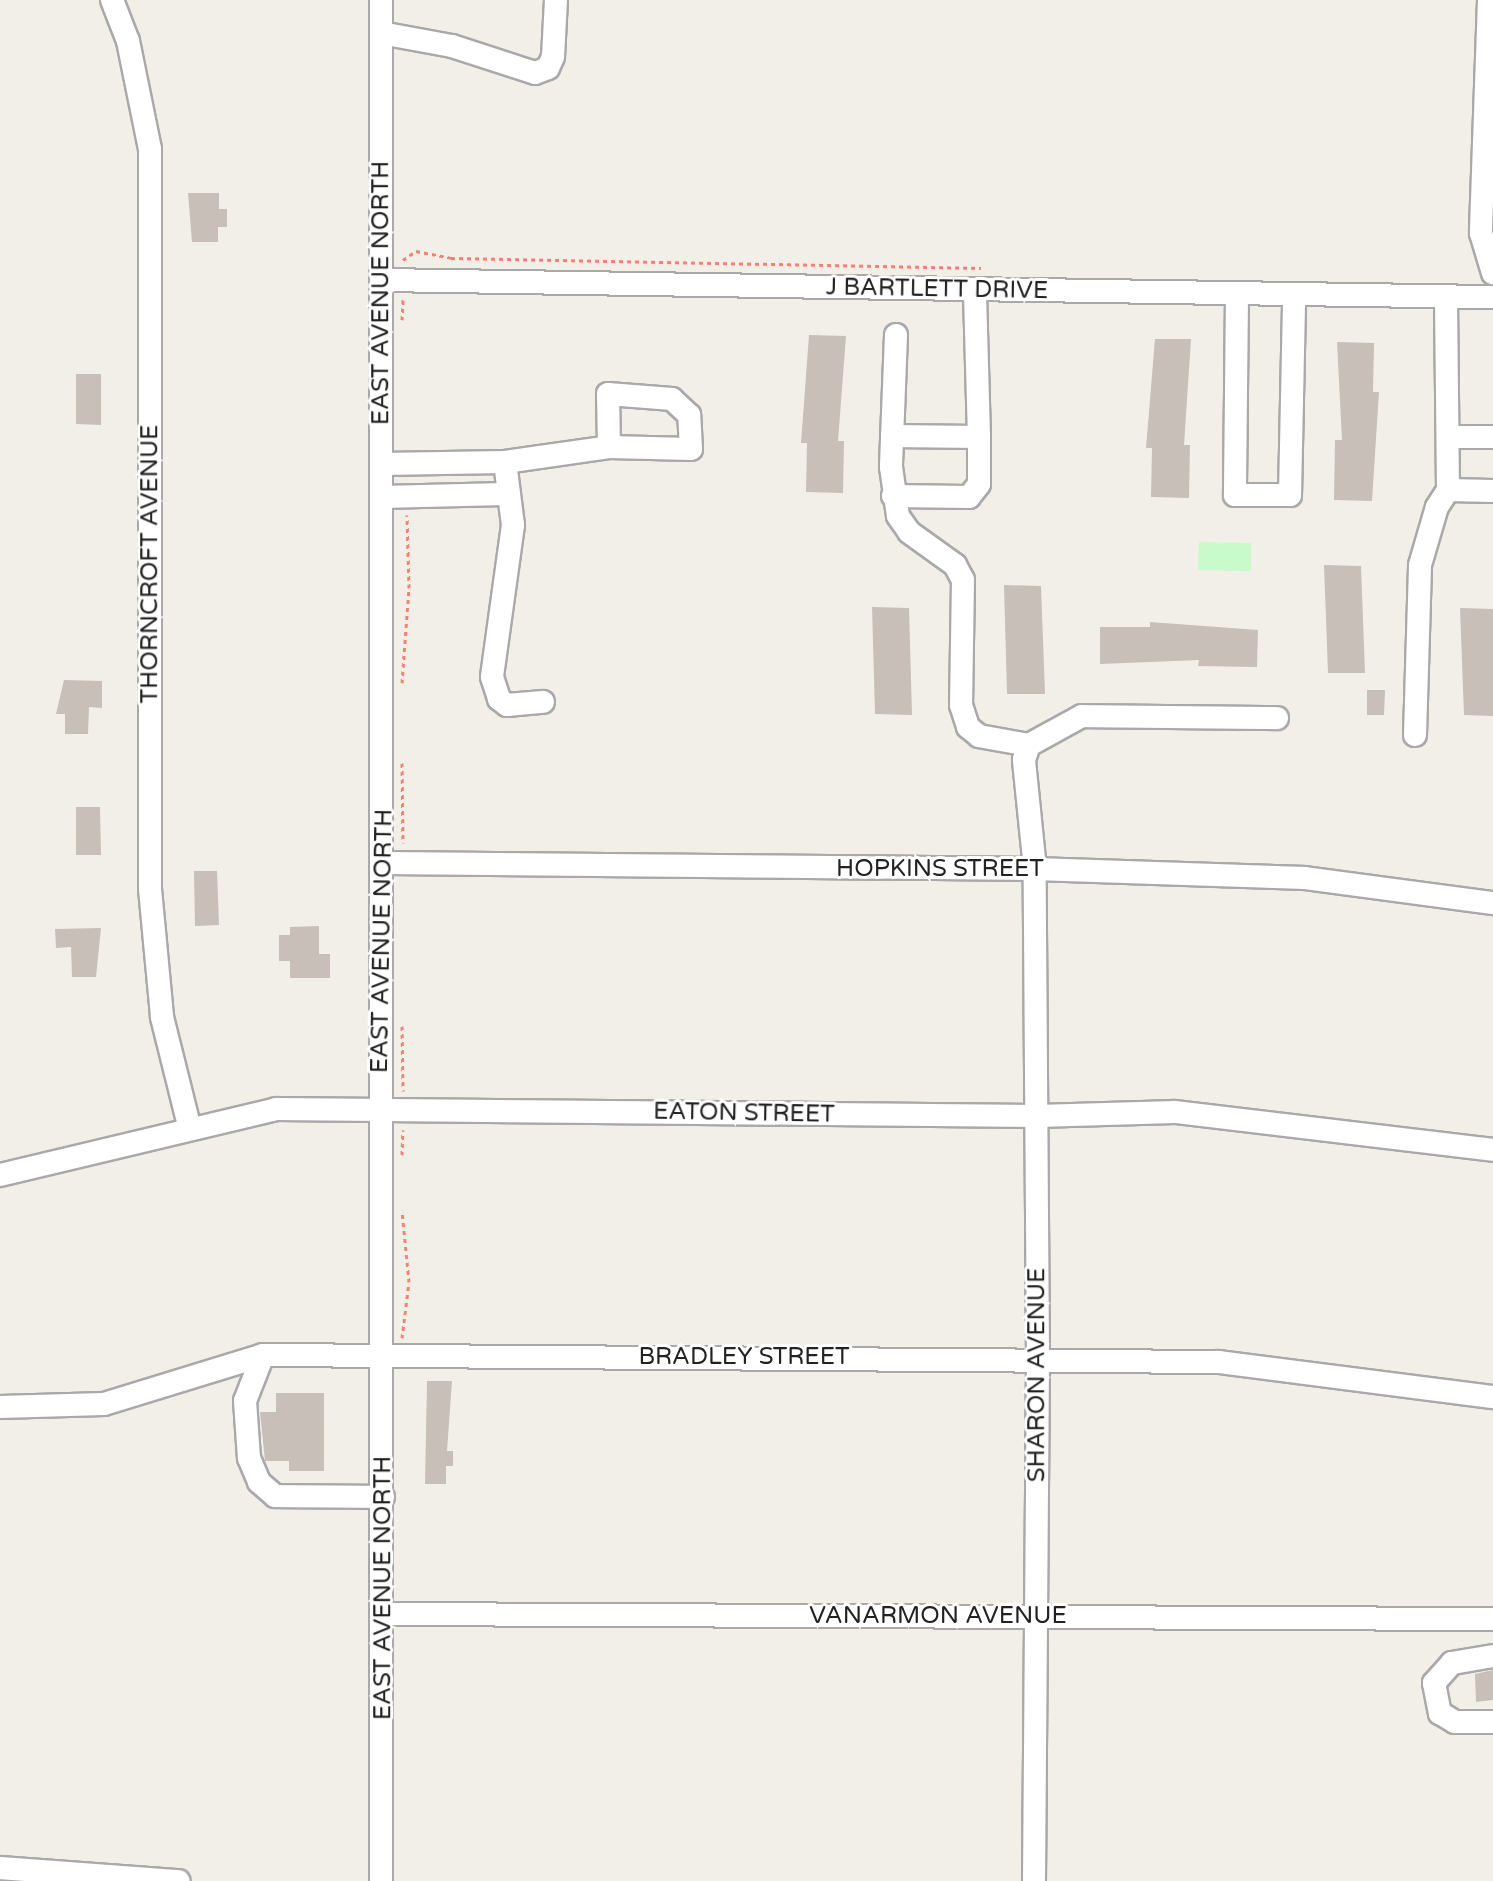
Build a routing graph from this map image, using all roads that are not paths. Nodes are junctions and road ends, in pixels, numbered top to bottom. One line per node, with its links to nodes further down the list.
1 (112, 0): 35 (street, THORNCROFT AVENUE)
2 (381, 0): 5 (street, EAST AVENUE NORTH)
3 (556, 0): 5 (street)
4 (1489, 0): 6 (street)
5 (381, 33): 7 (street, EAST AVENUE NORTH)
6 (1491, 260)
7 (392, 280): 8 (street, J BARTLETT DRIVE); 20 (street, EAST AVENUE NORTH)
8 (975, 290): 9 (street, J BARTLETT DRIVE); 15 (street)
9 (1237, 296): 12 (street, J BARTLETT DRIVE); 12 (street)
10 (1446, 296): 11 (street, J BARTLETT DRIVE); 12 (street, J BARTLETT DRIVE); 16 (street)
11 (1493, 297)
12 (1294, 298)
13 (896, 335): 14 (street)
14 (892, 436): 15 (street); 24 (street)
15 (979, 437): 24 (street)
16 (1448, 437): 17 (street); 21 (street)
17 (1493, 437)
18 (609, 447): 19 (street)
19 (505, 462): 20 (street); 23 (street)
20 (381, 464): 25 (street, EAST AVENUE NORTH)
21 (1448, 490): 22 (street); 28 (street)
22 (1493, 491)
23 (505, 494): 25 (street); 26 (street)
24 (893, 496): 29 (street)
25 (381, 497): 30 (street, EAST AVENUE NORTH)
26 (543, 702)
27 (1277, 718): 29 (street)
28 (1415, 735)
29 (1029, 745): 31 (street, SHARON AVENUE)
30 (393, 864): 31 (street, HOPKINS STREET); 33 (street, EAST AVENUE NORTH)
31 (1035, 869): 32 (street, HOPKINS STREET); 34 (street, SHARON AVENUE)
32 (1493, 903)
33 (380, 1107): 34 (street, EATON STREET); 35 (street, EATON STREET); 39 (street, EAST AVENUE NORTH)
34 (1037, 1116): 36 (street, EATON STREET); 40 (street, SHARON AVENUE)
35 (190, 1129): 37 (street, EATON STREET)
36 (1493, 1150)
37 (0, 1175)
38 (263, 1355): 39 (street, BRADLEY STREET); 42 (street, BRADLEY STREET); 43 (street)
39 (393, 1358): 40 (street, BRADLEY STREET); 43 (street, EAST AVENUE NORTH)
40 (1038, 1358): 41 (street, BRADLEY STREET); 45 (street, SHARON AVENUE)
41 (1493, 1397)
42 (0, 1407)
43 (383, 1497): 44 (street, EAST AVENUE NORTH)
44 (383, 1614): 45 (street, VANARMON AVENUE); 51 (street, EAST AVENUE NORTH)
45 (1036, 1616): 46 (street, VANARMON AVENUE); 52 (street, SHARON AVENUE)
46 (1493, 1619)
47 (1493, 1656): 48 (street)
48 (1493, 1722)
49 (0, 1868): 50 (street)
50 (179, 1881)
51 (381, 1881)
52 (1034, 1881)

